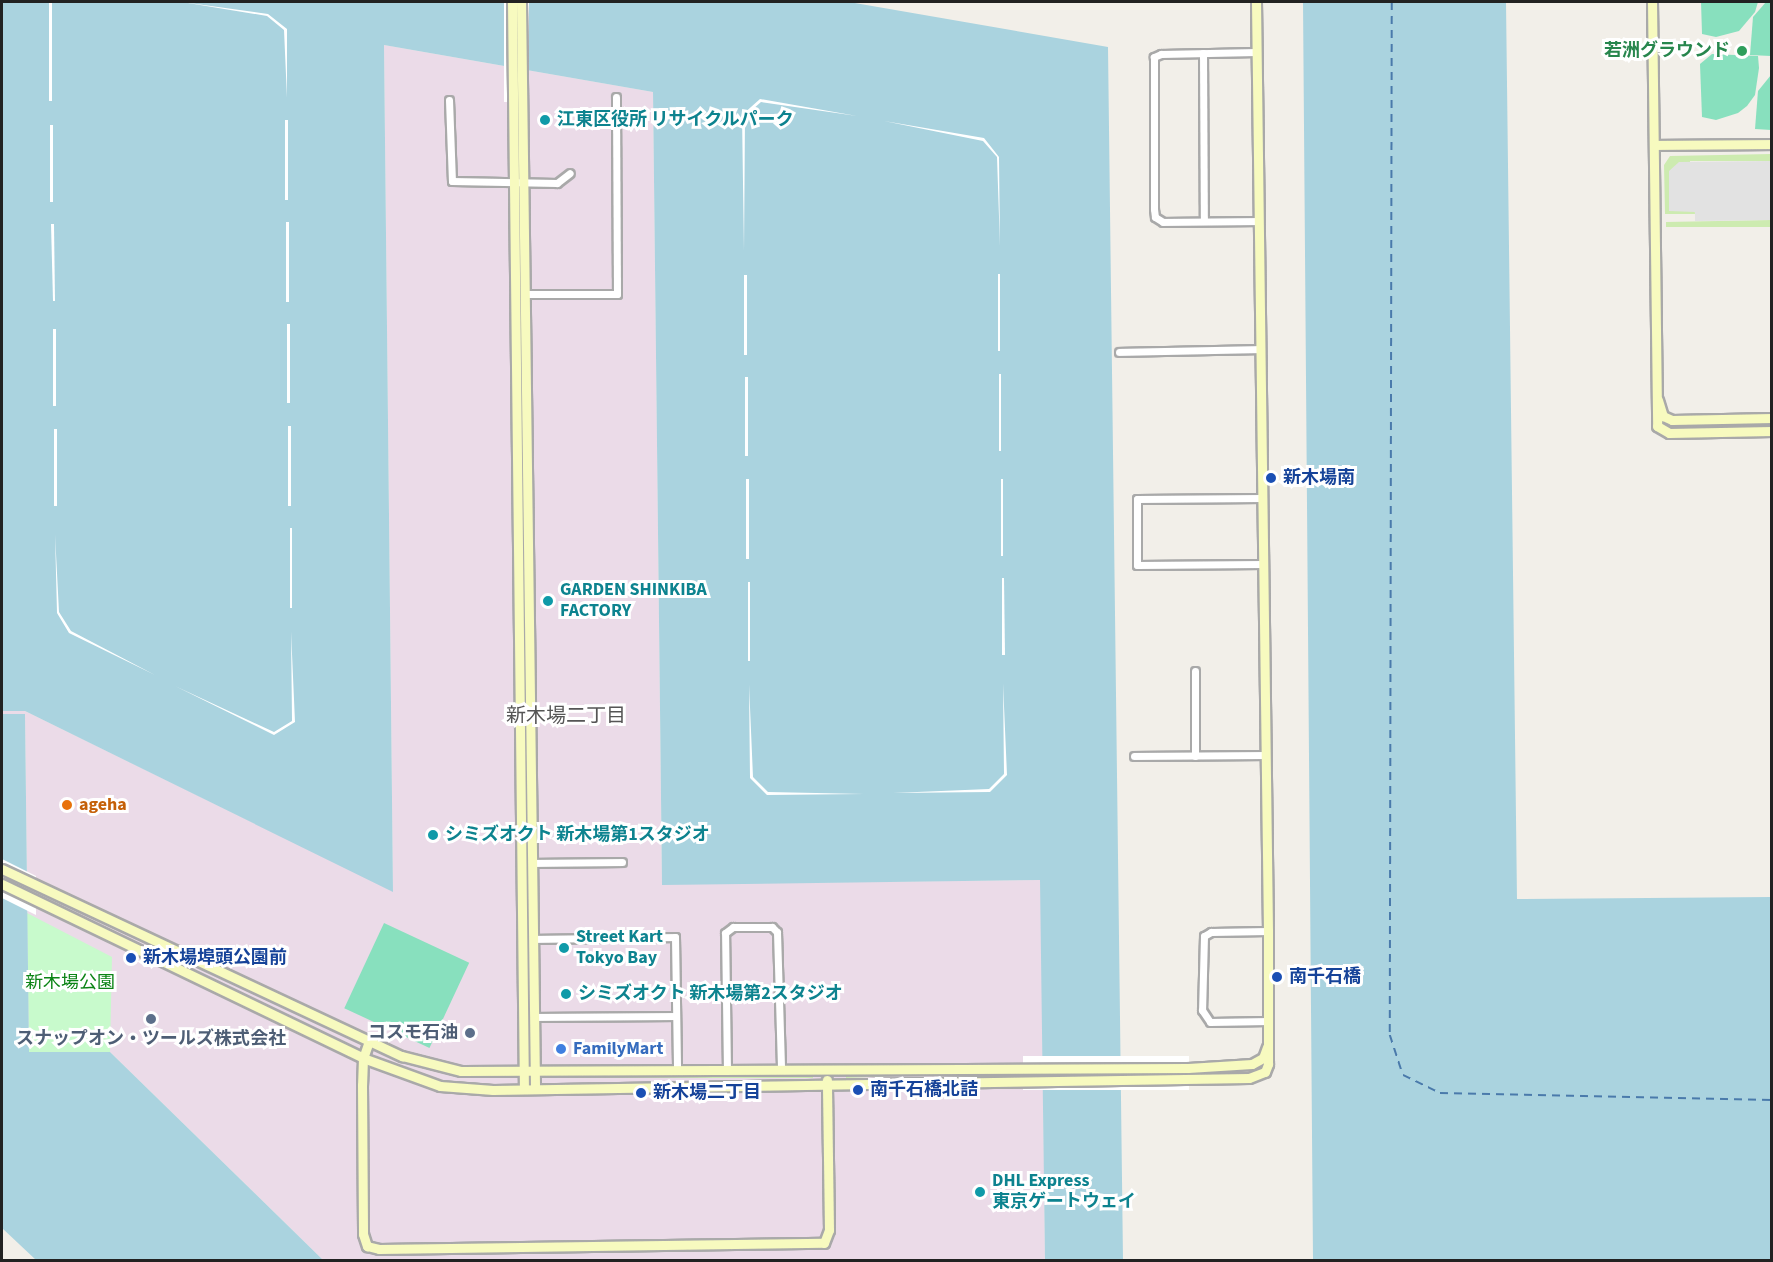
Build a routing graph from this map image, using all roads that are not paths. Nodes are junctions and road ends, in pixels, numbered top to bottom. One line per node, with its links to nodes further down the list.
1 (512, 2): 9 (street)
2 (521, 2): 9 (street)
3 (1256, 2): 5 (street)
4 (1652, 2): 11 (street)
5 (1257, 52): 6 (street); 16 (street)
6 (1203, 53): 15 (street); 15 (street)
7 (616, 96): 17 (street)
8 (449, 100): 13 (street)
9 (518, 104): 13 (street); 14 (street)
10 (1772, 144): 11 (street)
11 (1654, 146): 20 (street)
12 (570, 173): 14 (street)
13 (513, 181): 14 (street); 23 (street)
14 (524, 183): 17 (street)
15 (1204, 221): 16 (street)
16 (1259, 221): 18 (street)
17 (526, 294): 24 (street)
18 (1260, 349): 19 (street); 25 (street)
19 (1119, 352)
20 (1657, 395): 21 (street); 22 (street)
21 (1772, 418)
22 (1772, 431)
23 (517, 460): 24 (street); 28 (street)
24 (528, 460): 29 (street)
25 (1262, 498): 26 (street); 26 (street)
26 (1263, 564): 30 (street)
27 (1195, 671): 32 (street)
28 (520, 754): 29 (street); 48 (street)
29 (531, 754): 34 (street)
30 (1265, 755): 32 (street); 37 (street)
31 (1134, 756): 32 (street)
32 (1195, 756)
33 (622, 862): 34 (street)
34 (532, 863): 38 (street)
35 (2, 869): 42 (street)
36 (2, 884): 43 (street)
37 (1268, 931): 41 (street); 41 (street)
38 (533, 939): 39 (street); 40 (street)
39 (676, 1016): 40 (street); 46 (street)
40 (534, 1017): 49 (street)
41 (1269, 1021): 50 (street)
42 (369, 1041): 43 (street); 48 (street)
43 (363, 1058): 51 (street); 53 (street)
44 (827, 1069): 45 (street); 50 (street); 51 (street)
45 (781, 1070): 47 (street); 47 (street)
46 (677, 1071): 47 (street); 49 (street)
47 (727, 1071)
48 (524, 1072): 49 (street); 53 (street)
49 (535, 1072): 52 (street)
50 (1023, 1074): 51 (street)
51 (827, 1084): 52 (street)
52 (535, 1088): 53 (street)
53 (524, 1089)

